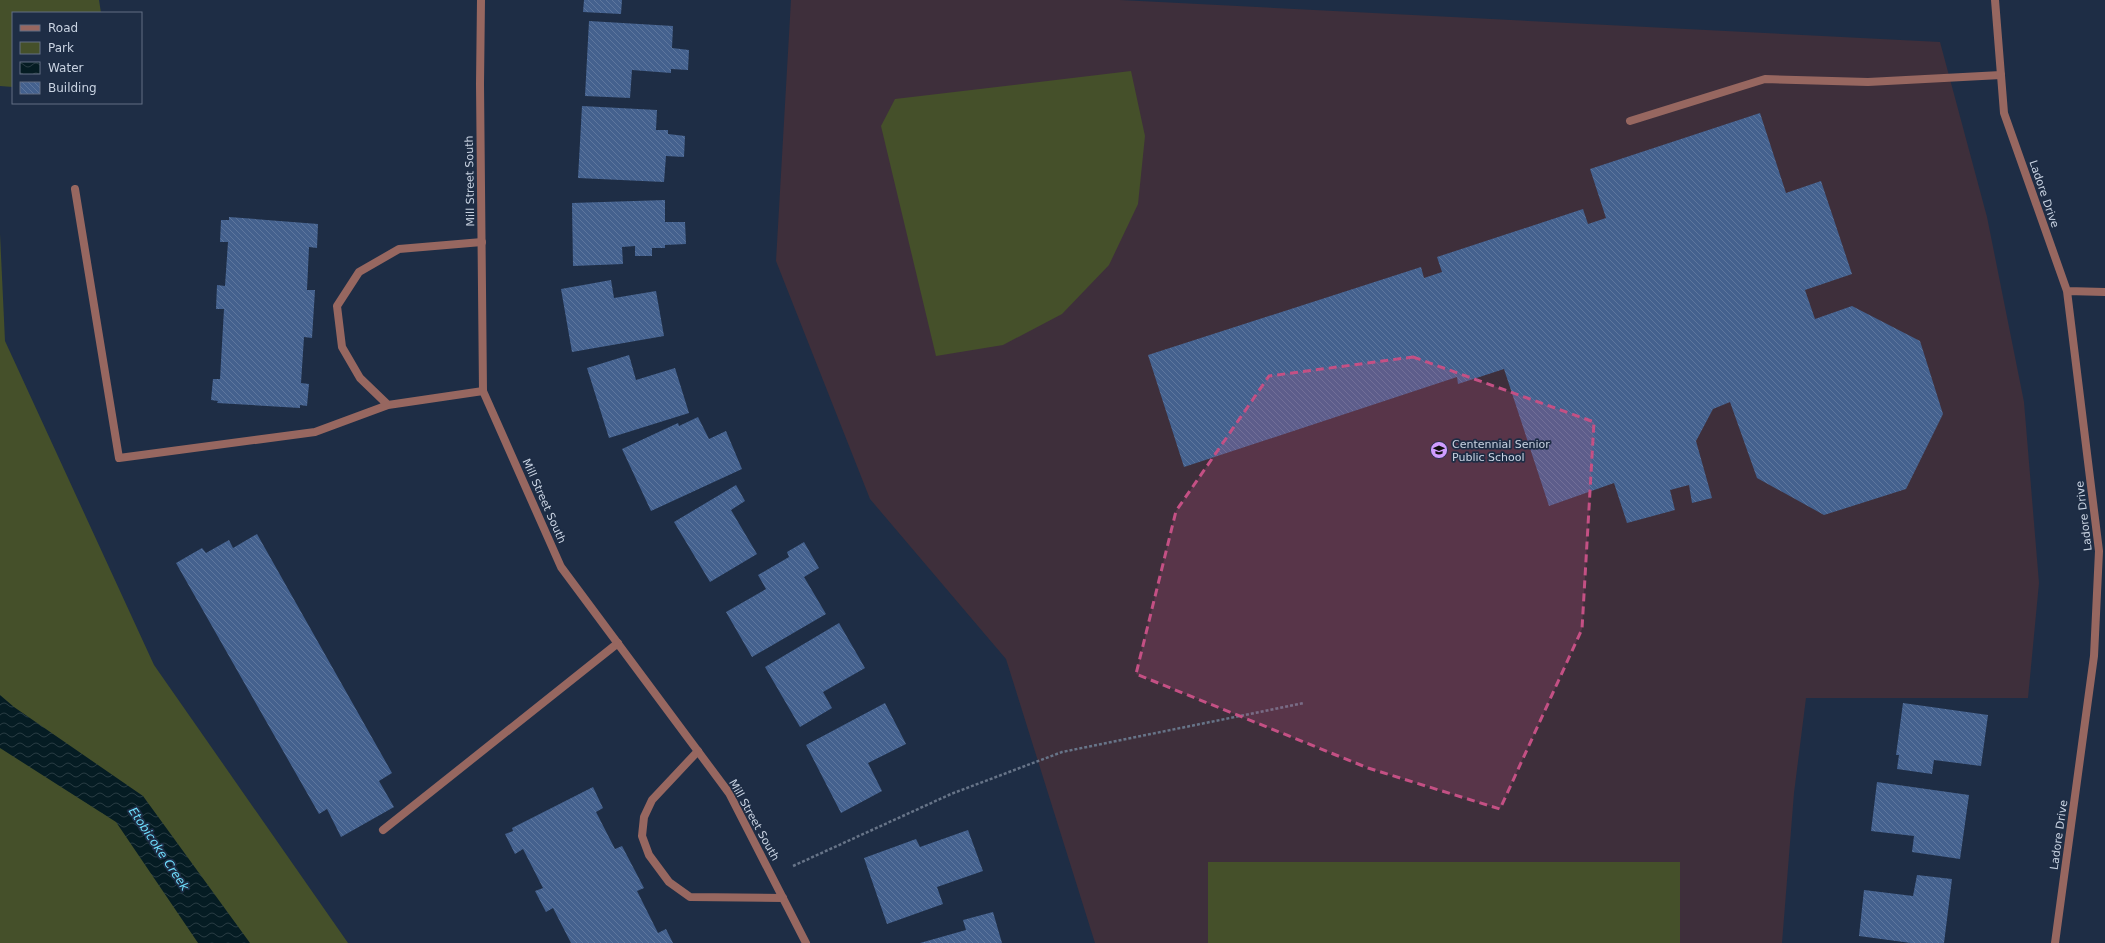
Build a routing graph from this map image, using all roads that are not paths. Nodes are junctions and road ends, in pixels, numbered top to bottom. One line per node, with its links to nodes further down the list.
1 (481, 0): 6 (street, Mill Street South)
2 (1995, 0): 3 (street, Ladore Drive)
3 (2000, 75): 4 (street); 7 (street, Ladore Drive)
4 (1630, 121)
5 (75, 189): 10 (street)
6 (482, 242): 9 (street, Mill Street South); 10 (street)
7 (2067, 291): 8 (street); 16 (street, Ladore Drive)
8 (2105, 292)
9 (483, 391): 10 (street); 11 (street, Mill Street South)
10 (388, 405)
11 (618, 643): 12 (street, Mill Street South); 13 (street)
12 (698, 751): 14 (street, Mill Street South); 14 (street)
13 (383, 830)
14 (783, 898): 15 (street, Mill Street South)
15 (806, 943)
16 (2055, 943)

